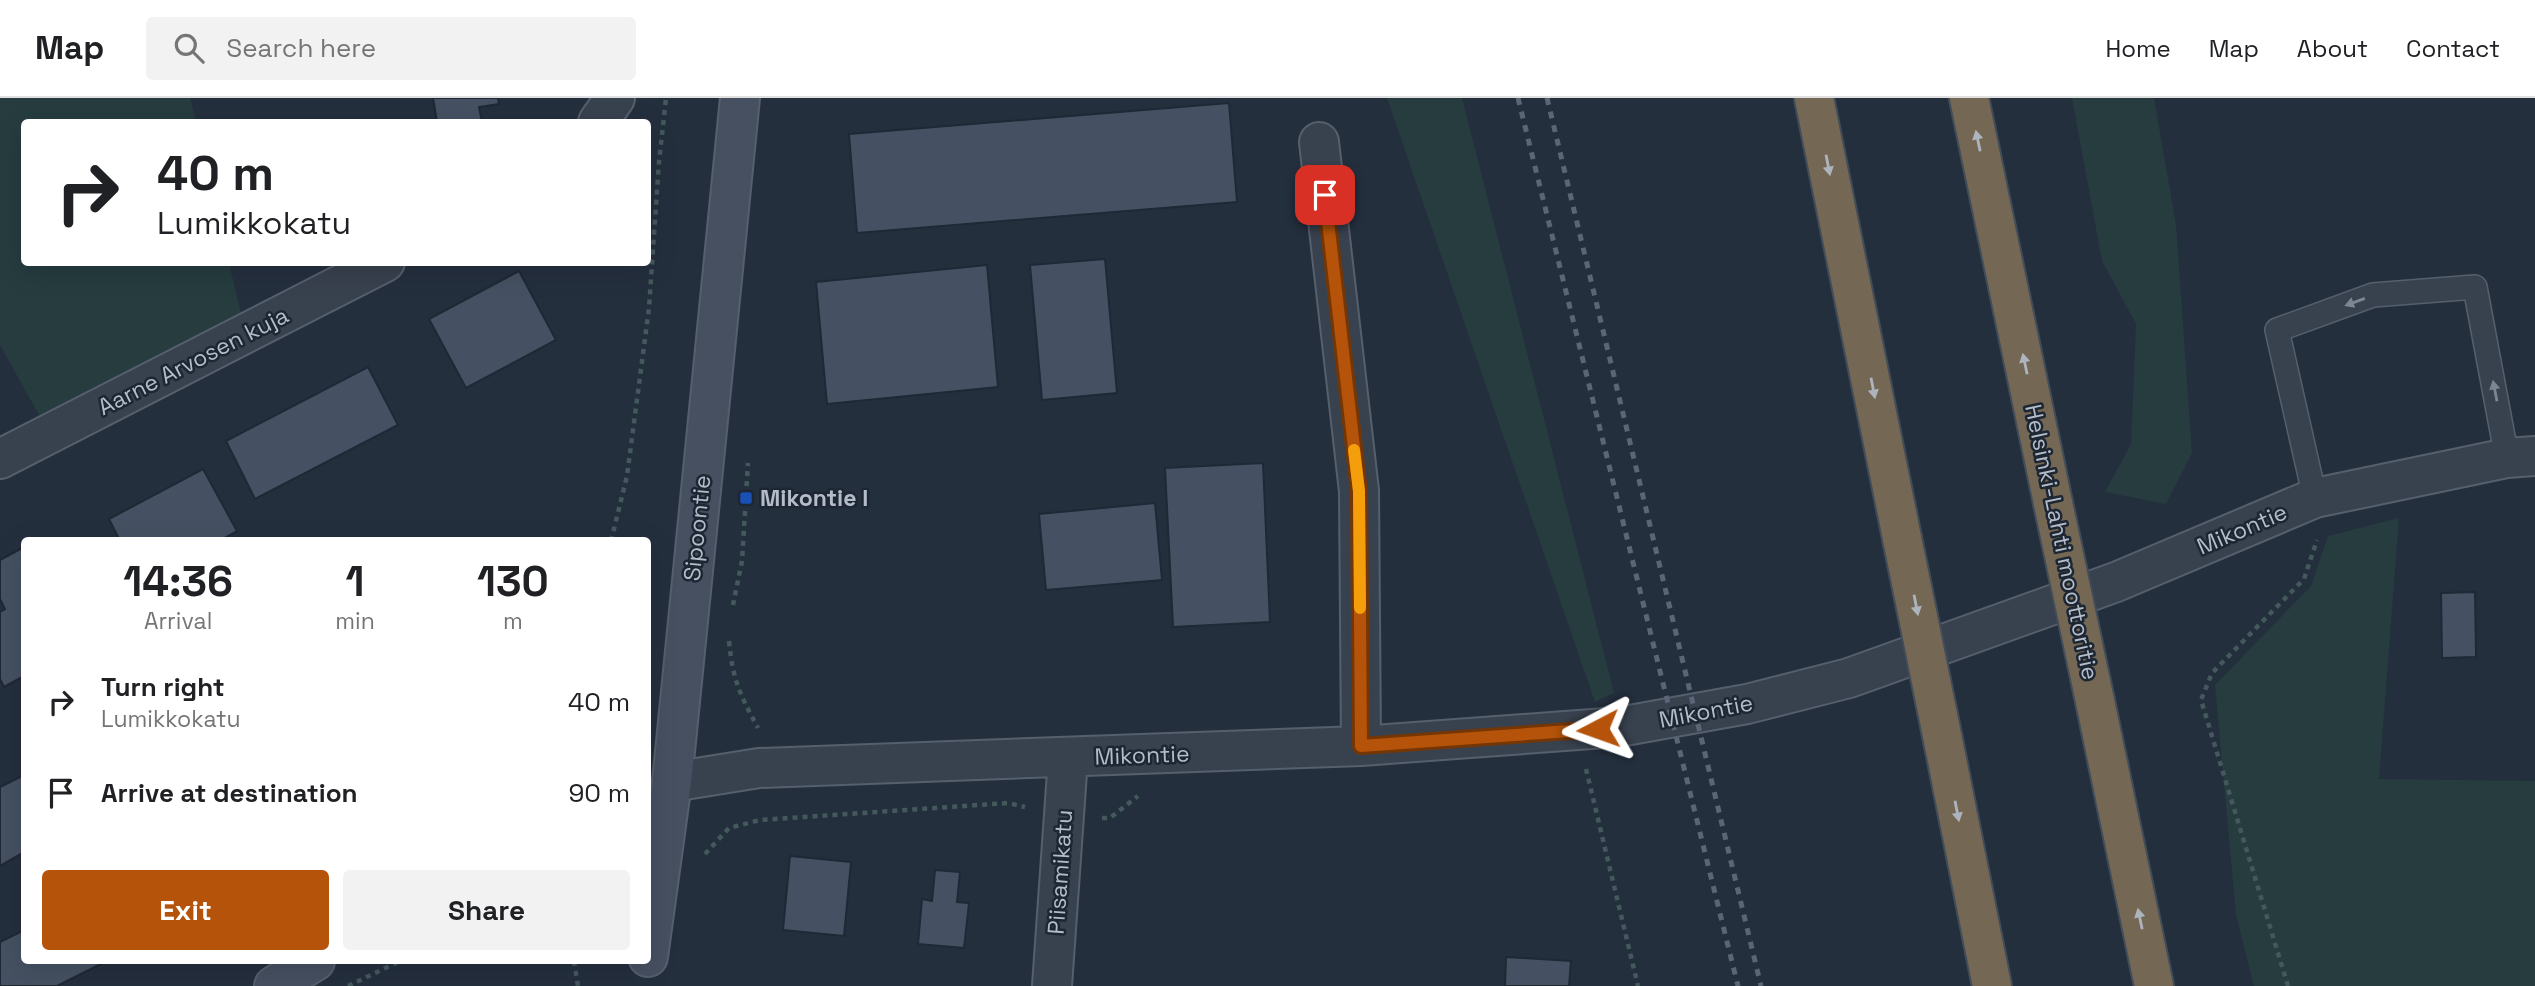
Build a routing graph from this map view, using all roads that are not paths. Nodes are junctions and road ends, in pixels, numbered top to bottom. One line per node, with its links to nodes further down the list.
1 (615, 98): 5 (street)
2 (740, 98): 13 (street, Sipoontie)
3 (1814, 98): 20 (highway, one-way to 20, bridge)
4 (1969, 98): 21 (highway, Helsinki-Lahti moottoritie, one-way to 4, bridge)
5 (600, 119)
6 (1319, 142): 11 (street)
7 (377, 266): 9 (street, Aarne Arvosen kuja)
8 (2521, 457): 10 (street, Mikontie); 10 (lane, one-way to 10)
9 (0, 459)
10 (2315, 498): 11 (street, Mikontie)
11 (1361, 746): 12 (street, Mikontie)
12 (1068, 758): 13 (street, Mikontie); 19 (street, Piisamikatu)
13 (660, 785): 14 (street, Sipoontie)
14 (651, 905)
15 (310, 964): 17 (street)
16 (646, 964): 18 (street, Sipoontie)
17 (274, 986)
18 (643, 986)
19 (1052, 986)
20 (1992, 986)
21 (2154, 986)

